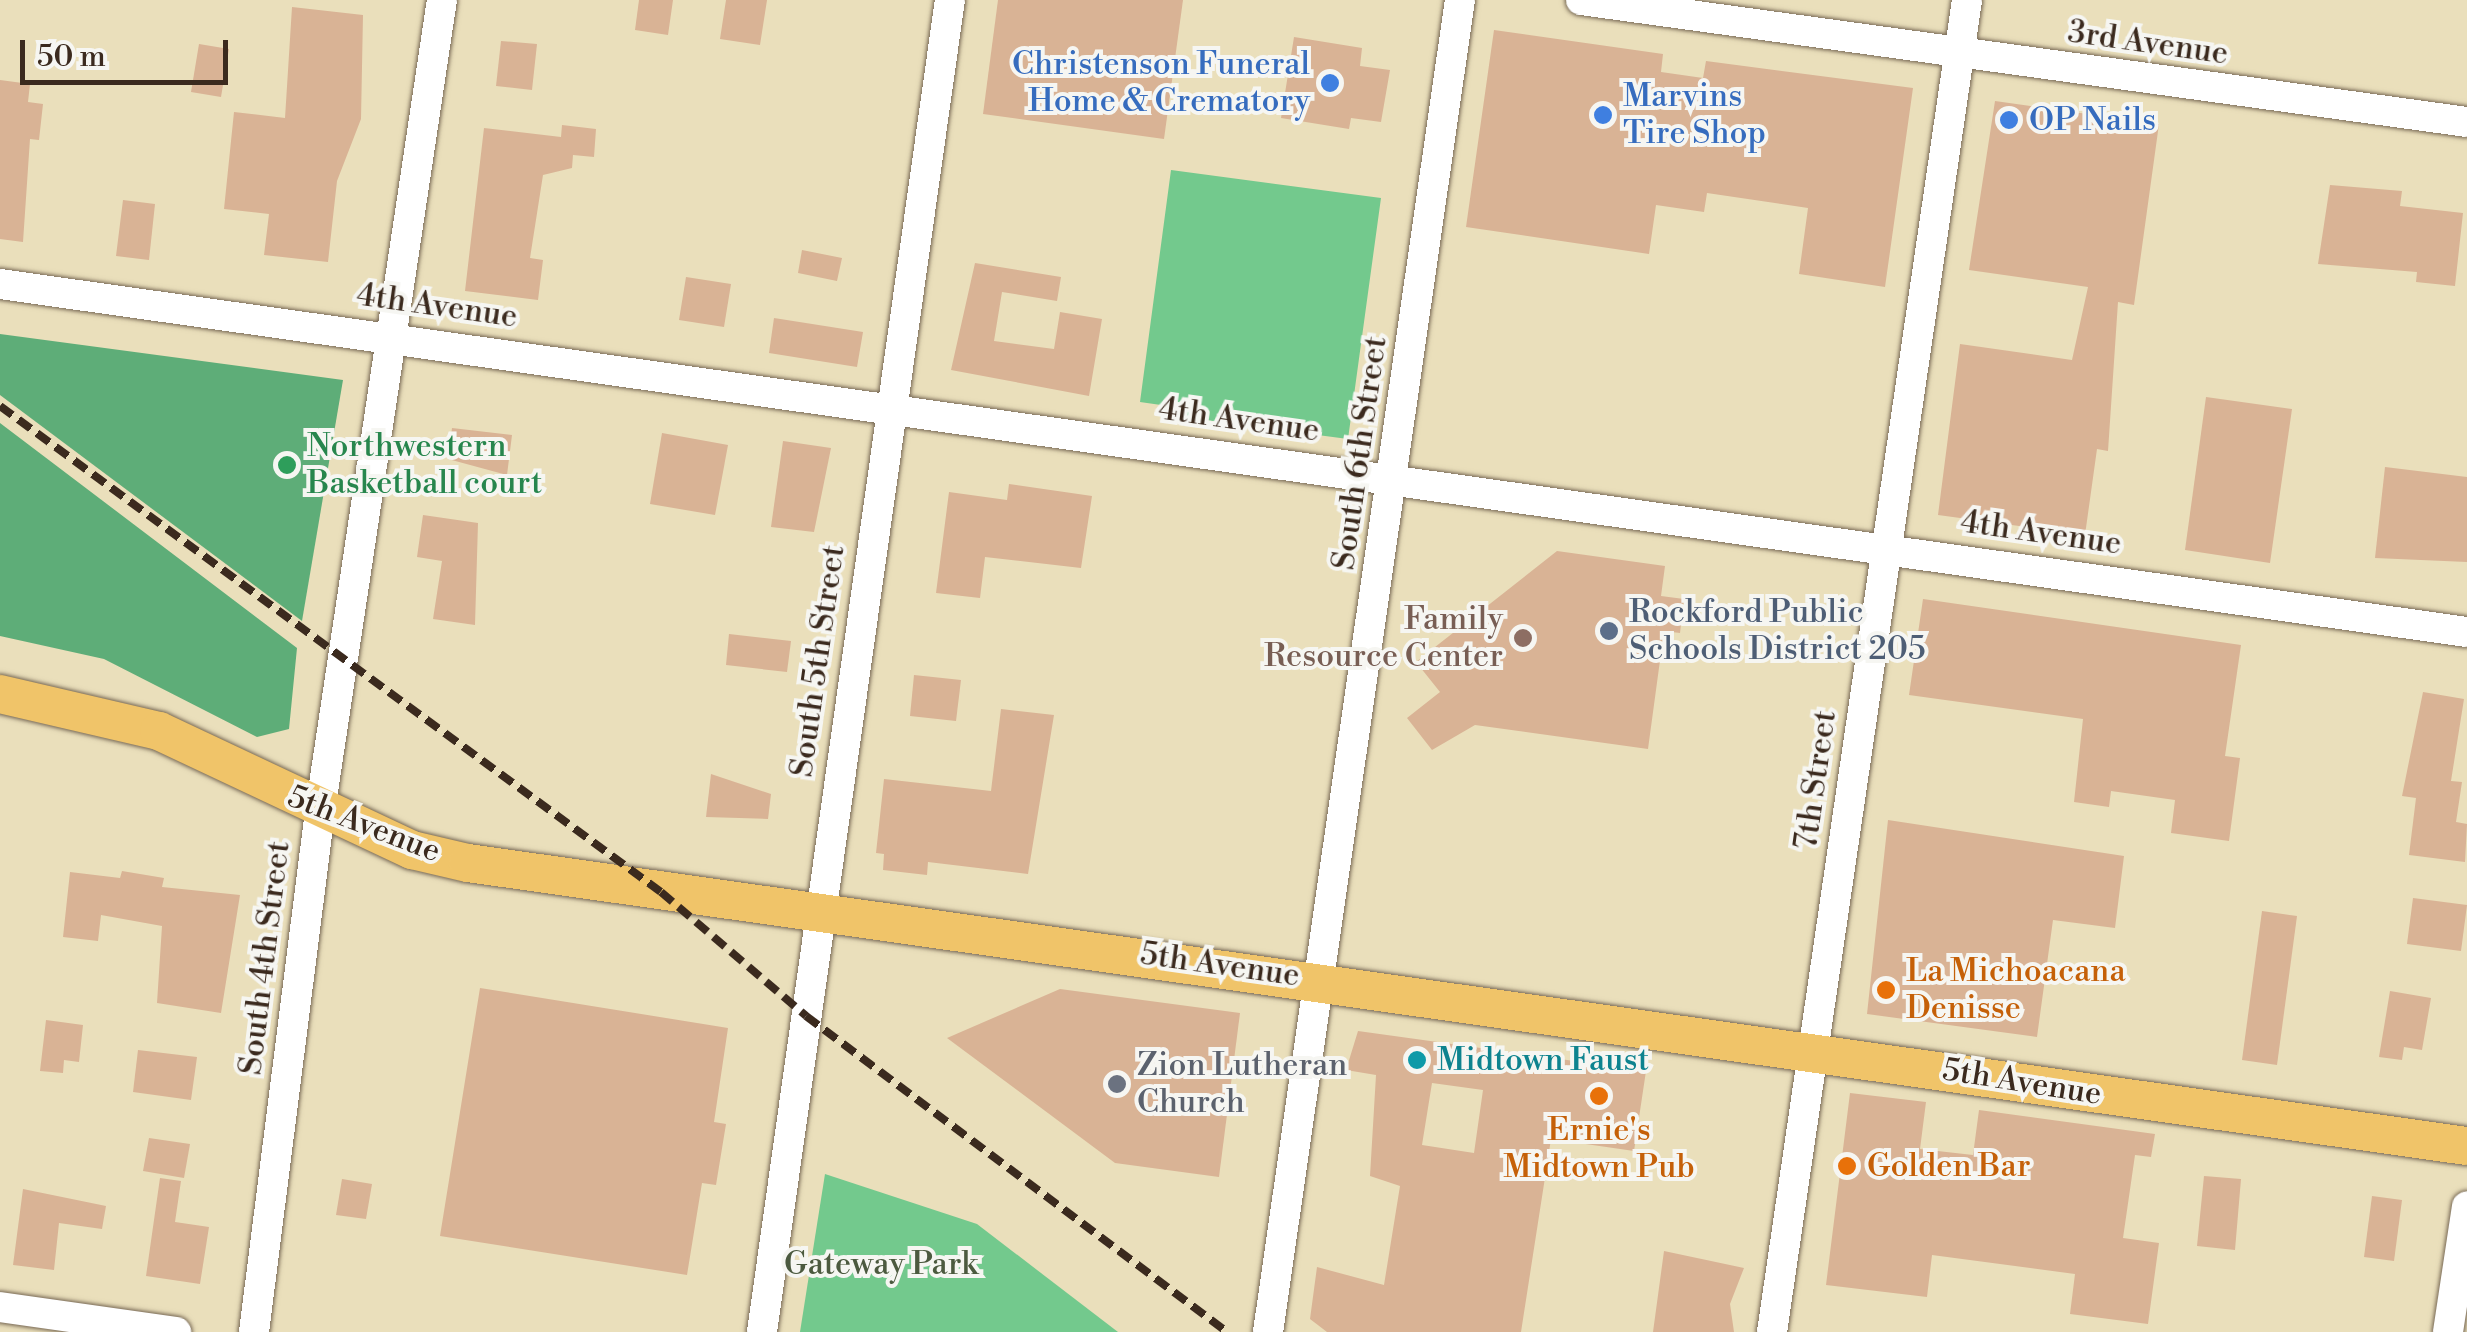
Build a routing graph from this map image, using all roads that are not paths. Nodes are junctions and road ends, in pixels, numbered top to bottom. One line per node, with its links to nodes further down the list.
1 (442, 0): 9 (street, South 4th Street)
2 (950, 0): 10 (street, South 5th Street)
3 (1460, 0): 11 (street, South 6th Street)
4 (1582, 0): 6 (street, 3rd Avenue)
5 (1968, 0): 6 (street, 7th Street)
6 (1958, 51): 7 (street, 3rd Avenue); 12 (street, 7th Street)
7 (2467, 122)
8 (0, 284): 9 (street, 4th Avenue)
9 (397, 336): 10 (street, 4th Avenue); 18 (street, South 4th Street)
10 (890, 404): 11 (street, 4th Avenue); 19 (street, South 5th Street)
11 (1392, 477): 12 (street, 4th Avenue); 20 (street, South 6th Street)
12 (1884, 546): 13 (street, 4th Avenue); 21 (street, 7th Street)
13 (2467, 632)
14 (0, 678): 16 (main road)
15 (0, 694): 16 (main road, 5th Avenue)
16 (47, 701): 17 (main road); 18 (main road, 5th Avenue)
17 (0, 704)
18 (320, 810): 19 (main road, 5th Avenue); 26 (street, South 4th Street)
19 (818, 915): 20 (main road, 5th Avenue); 27 (street, South 5th Street)
20 (1321, 978): 21 (main road, 5th Avenue); 28 (street, South 6th Street)
21 (1812, 1050): 22 (main road, 5th Avenue); 29 (street, 7th Street)
22 (2467, 1146)
23 (2467, 1206): 30 (street)
24 (0, 1307): 25 (street)
25 (176, 1332)
26 (254, 1332)
27 (762, 1332)
28 (1268, 1332)
29 (1772, 1332)
30 (2448, 1332)

